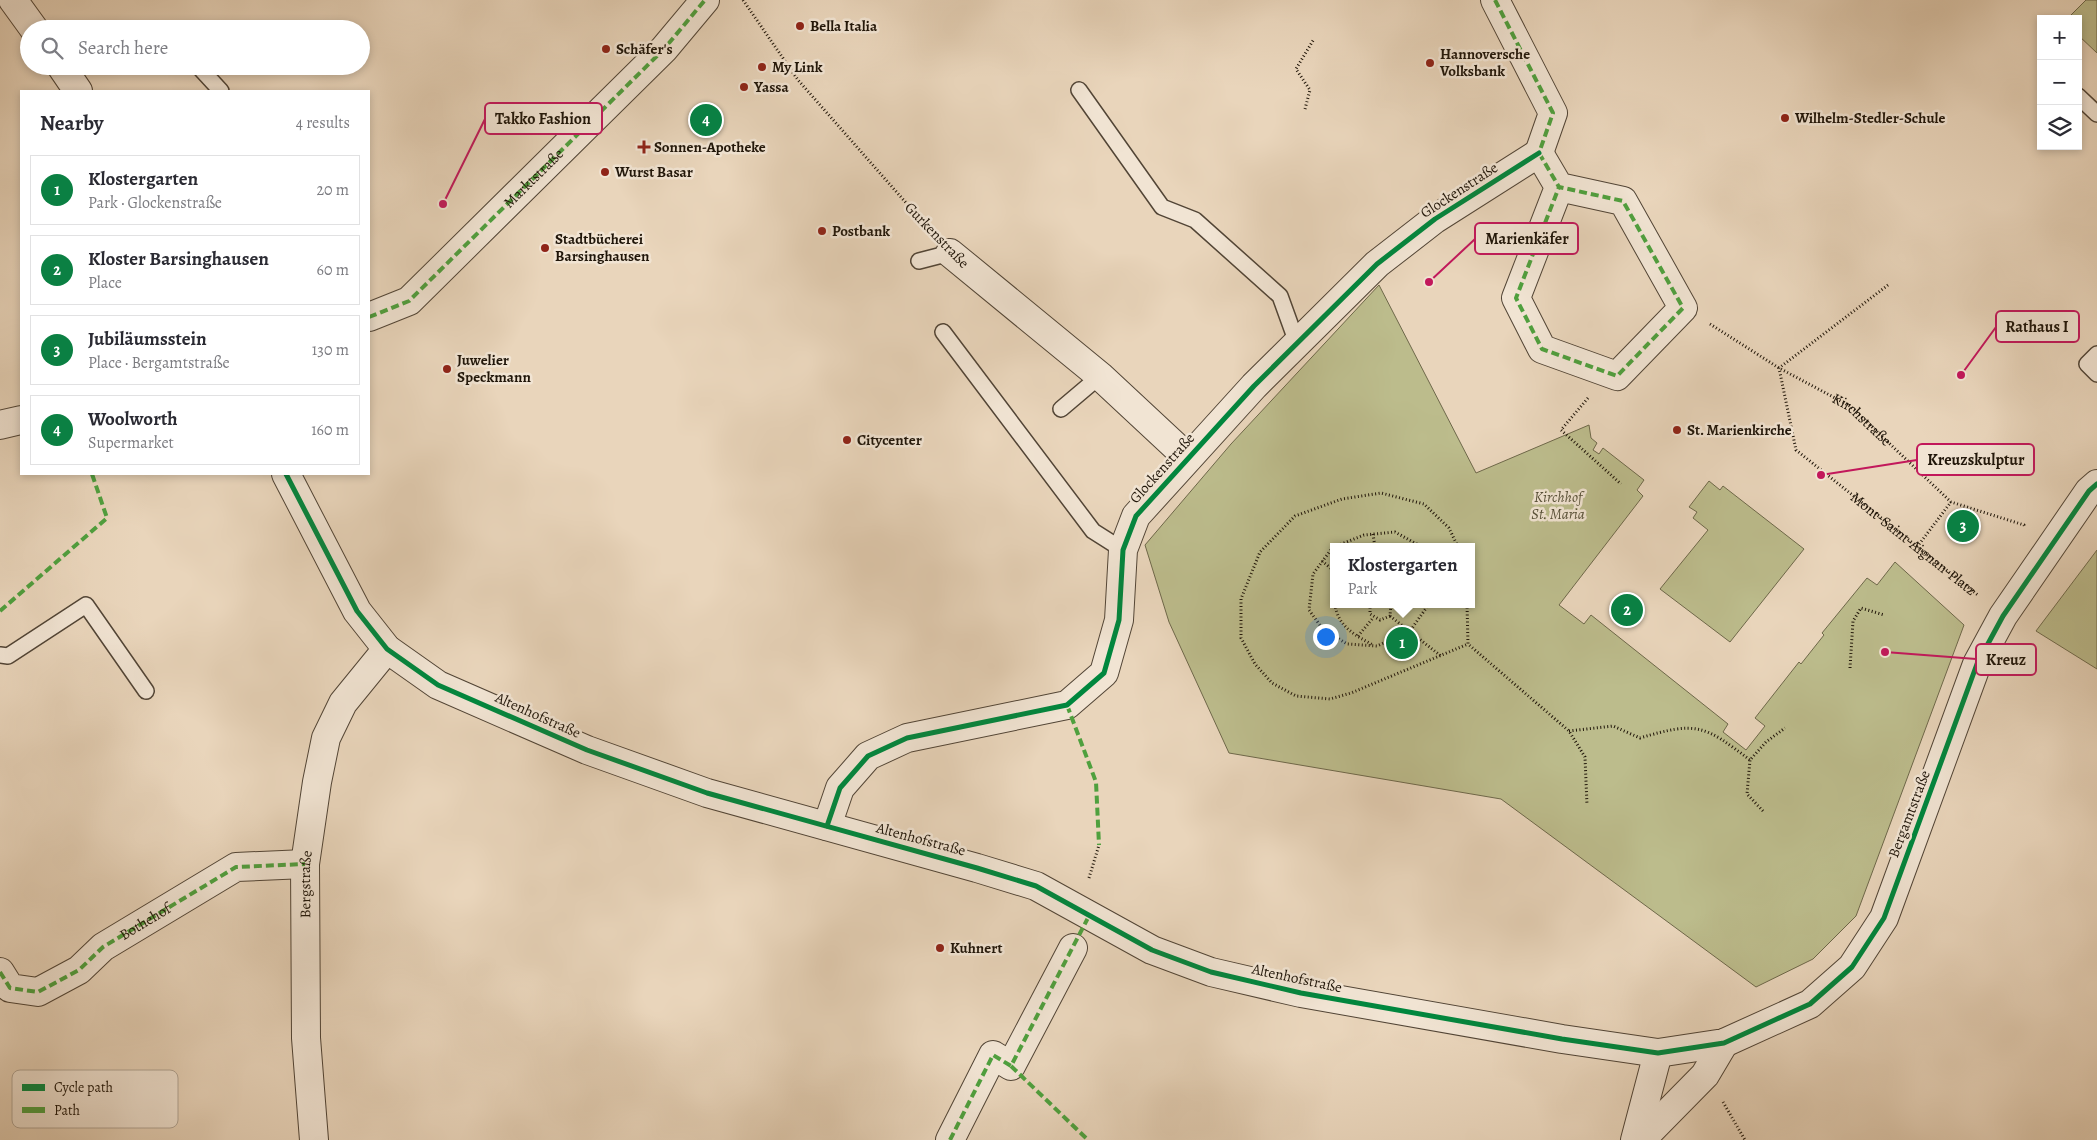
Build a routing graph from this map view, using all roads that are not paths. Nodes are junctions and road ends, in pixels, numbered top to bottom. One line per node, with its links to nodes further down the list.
1 (13, 0): 4 (street)
2 (705, 0): 14 (street, Marktstraße)
3 (1495, 0): 10 (street)
4 (27, 20)
5 (206, 75): 6 (lane)
6 (220, 90)
7 (1079, 90): 16 (lane)
8 (2082, 100): 9 (lane)
9 (2097, 114)
10 (1539, 153): 11 (street); 16 (street, Glockenstraße)
11 (1559, 186): 11 (street)
12 (950, 253): 13 (lane); 19 (street, Gurkenstraße)
13 (919, 261)
14 (370, 317)
15 (943, 332): 26 (lane)
16 (1296, 343): 23 (street, Glockenstraße)
17 (2097, 354): 18 (lane)
18 (2097, 374)
19 (1100, 376): 20 (lane); 23 (street, Gurkenstraße)
20 (1061, 409)
21 (20, 420): 22 (street)
22 (0, 425)
23 (1188, 458): 26 (street, Glockenstraße)
24 (287, 475): 27 (street, Altenhofstraße)
25 (2097, 484): 34 (street, Bergamtstraße)
26 (1123, 550): 30 (street, Glockenstraße)
27 (387, 649): 30 (street, Altenhofstraße); 31 (street, Bergstraße)
28 (0, 655): 29 (lane)
29 (146, 691)
30 (827, 826): 35 (street, Altenhofstraße)
31 (305, 864): 33 (street, Bothehof); 36 (street, Bergstraße)
32 (1074, 948): 37 (street)
33 (0, 972)
34 (1724, 1043): 35 (street, Bergamtstraße); 39 (street)
35 (1658, 1053): 38 (street)
36 (314, 1140)
37 (950, 1140)
38 (1635, 1140)
39 (1642, 1140)

